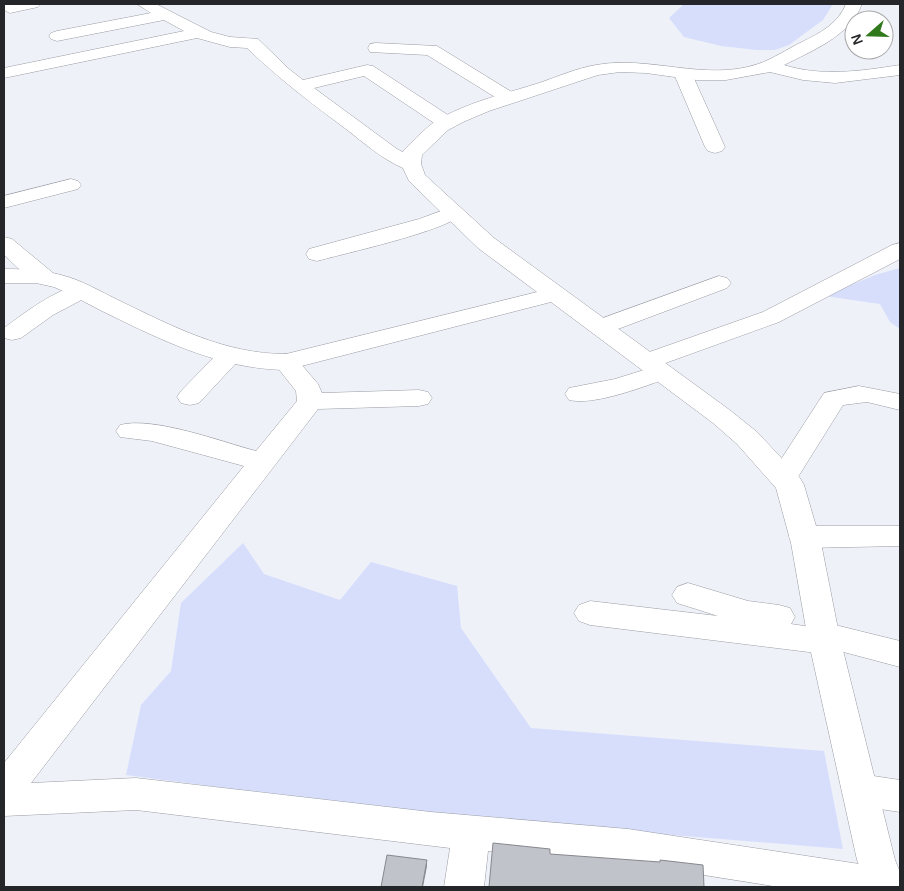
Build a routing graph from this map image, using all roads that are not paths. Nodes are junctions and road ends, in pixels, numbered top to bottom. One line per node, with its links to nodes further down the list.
1 (33, 4): 4 (street)
2 (145, 4): 5 (street)
3 (854, 4): 9 (street)
4 (10, 8)
5 (166, 15): 6 (street); 7 (street)
6 (199, 33): 11 (street); 13 (street)
7 (57, 36)
8 (376, 48): 14 (street)
9 (770, 66): 10 (street); 12 (street)
10 (900, 70)
11 (4, 73)
12 (683, 74): 14 (street); 16 (street)
13 (300, 86): 15 (street); 17 (street)
14 (509, 98): 15 (street)
15 (447, 123): 17 (street)
16 (715, 147)
17 (410, 164): 20 (street)
18 (71, 185): 19 (street)
19 (4, 202)
20 (452, 213): 23 (street); 28 (street)
21 (4, 244): 25 (street)
22 (900, 250): 33 (street)
23 (317, 254)
24 (4, 276): 25 (street)
25 (46, 278): 27 (street)
26 (719, 283): 29 (street)
27 (81, 291): 30 (street); 31 (street)
28 (556, 294): 29 (street); 32 (street)
29 (601, 327): 33 (street)
30 (12, 333)
31 (229, 356): 32 (street); 35 (street)
32 (286, 362): 37 (street)
33 (655, 367): 34 (street); 41 (street)
34 (578, 394)
35 (190, 397)
36 (419, 398): 37 (street)
37 (310, 400): 40 (street)
38 (900, 402): 41 (street)
39 (130, 431): 40 (street)
40 (263, 462): 48 (street)
41 (783, 478): 43 (street)
42 (900, 536): 43 (street)
43 (804, 537): 46 (street)
44 (688, 595): 46 (street)
45 (590, 613): 46 (street)
46 (823, 632): 47 (street); 49 (street)
47 (900, 654)
48 (4, 790)
49 (860, 790): 50 (street); 54 (street)
50 (900, 796)
51 (4, 800): 52 (street)
52 (471, 833): 53 (street); 55 (street)
53 (766, 878): 54 (street)
54 (886, 886)
55 (464, 887)

